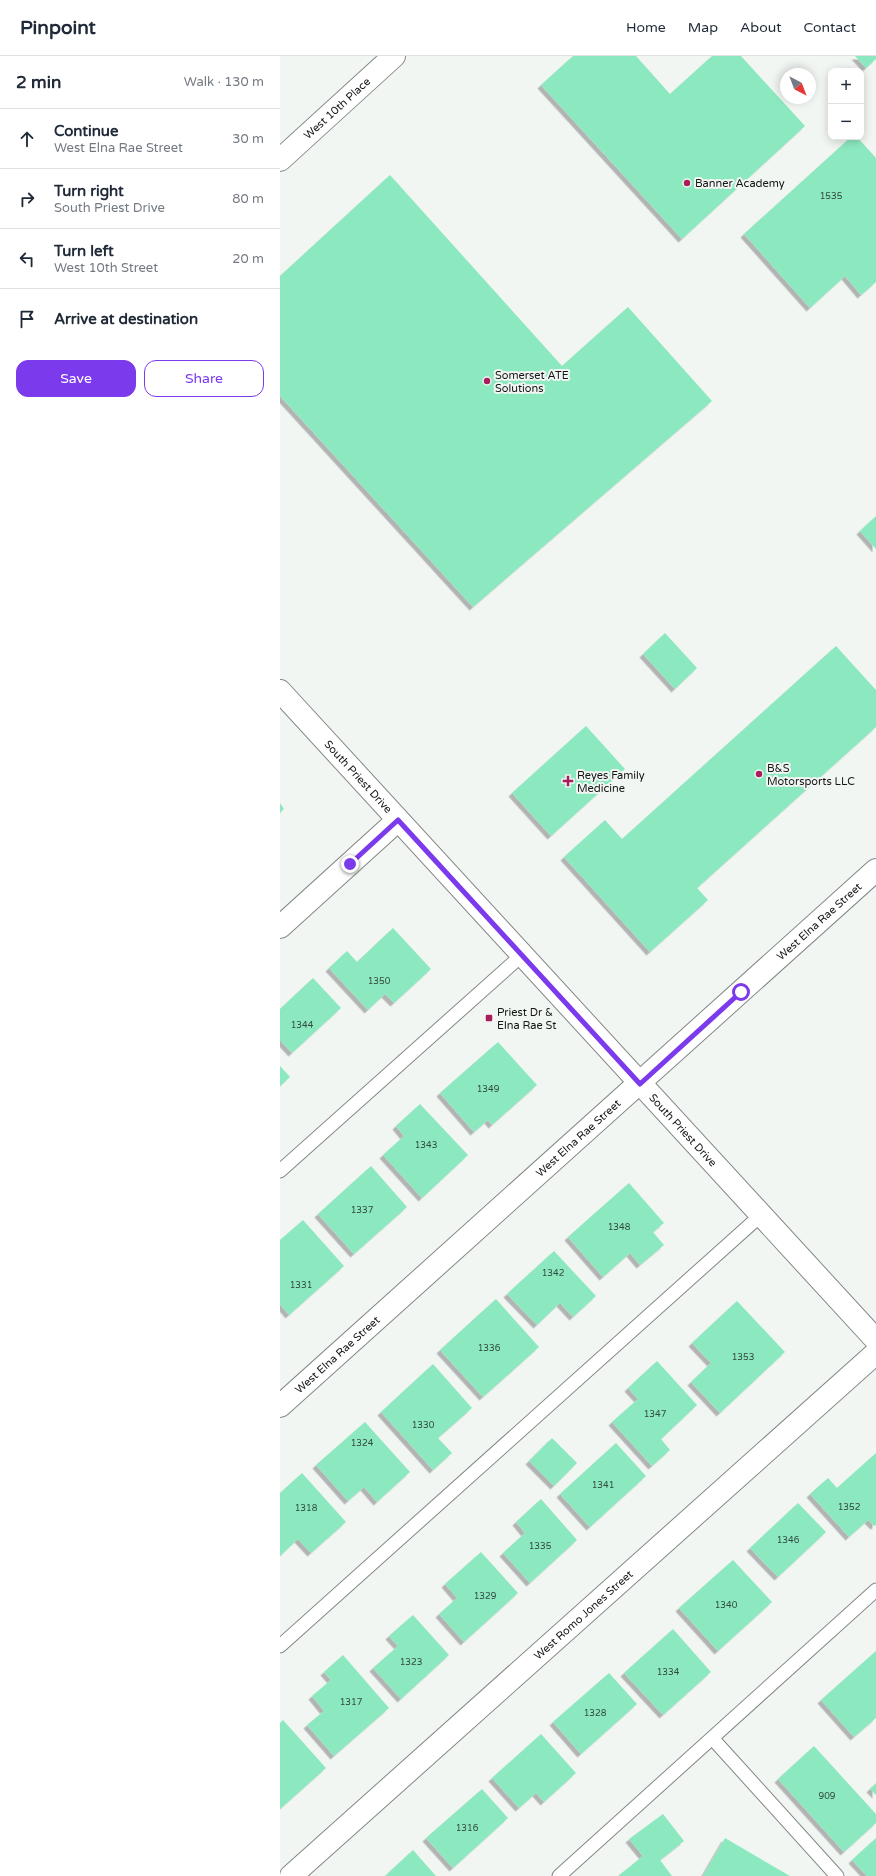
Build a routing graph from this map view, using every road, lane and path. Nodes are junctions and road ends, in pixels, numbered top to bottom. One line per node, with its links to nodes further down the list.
1 (394, 56): 2 (street, West 10th Place)
2 (280, 160)
3 (280, 691): 4 (street, South Priest Drive)
4 (398, 820): 6 (street); 7 (street, South Priest Drive)
5 (876, 870): 8 (street, West Elna Rae Street)
6 (280, 927)
7 (522, 955): 8 (street, South Priest Drive); 9 (lane)
8 (640, 1084): 10 (street, South Priest Drive); 13 (street, West Elna Rae Street)
9 (280, 1171)
10 (761, 1216): 11 (street, South Priest Drive); 15 (lane)
11 (876, 1340)
12 (876, 1353): 17 (street, West Romo Jones Street)
13 (280, 1406)
14 (876, 1590): 16 (lane)
15 (280, 1646)
16 (712, 1739): 18 (lane); 19 (lane)
17 (291, 1876)
18 (559, 1876)
19 (837, 1876)

